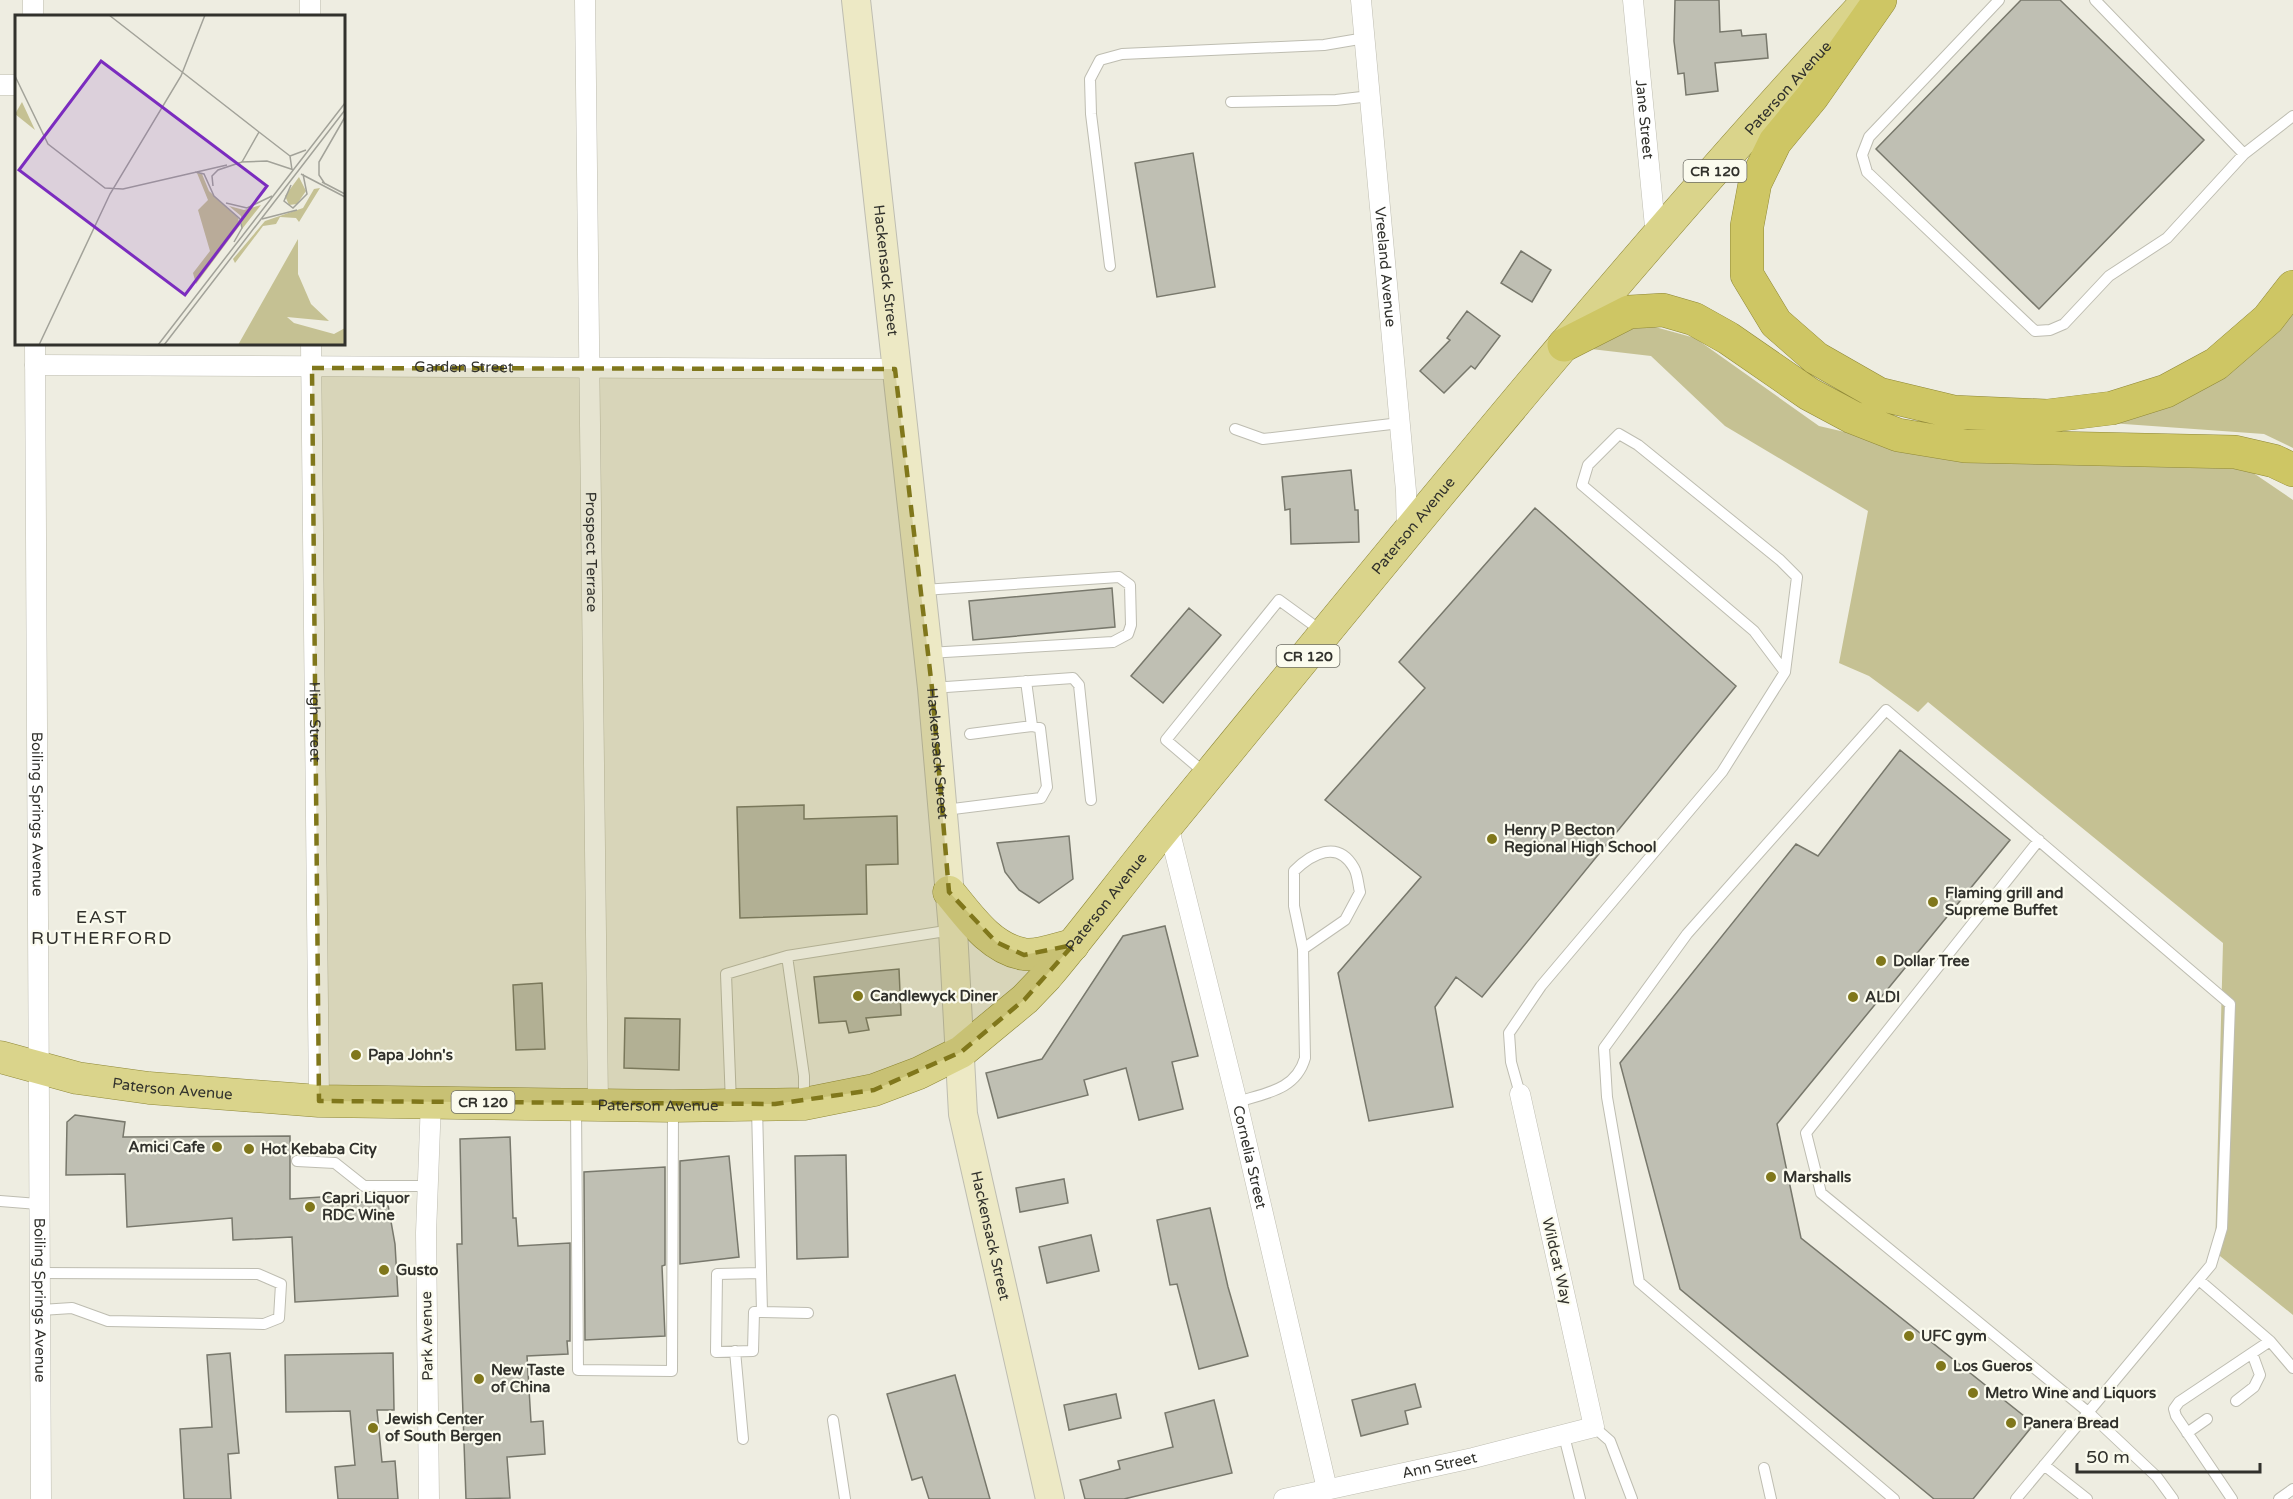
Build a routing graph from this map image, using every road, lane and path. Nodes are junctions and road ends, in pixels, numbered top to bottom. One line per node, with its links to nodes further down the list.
1 (585, 0): 22 (street, Prospect Terrace)
2 (856, 0): 23 (main road, Hackensack Street)
3 (1361, 0): 9 (street, Vreeland Avenue)
4 (1633, 0): 14 (street, Jane Street)
5 (1869, 0): 14 (main road, Paterson Avenue / CR 120)
6 (1880, 0): 16 (highway)
7 (1999, 0): 13 (lane)
8 (2094, 0): 13 (lane)
9 (1365, 38): 10 (street, Vreeland Avenue); 15 (lane)
10 (1370, 96): 11 (lane); 24 (street, Vreeland Avenue)
11 (1230, 102)
12 (2293, 116): 13 (lane)
13 (2244, 154)
14 (1656, 237): 19 (main road, Paterson Avenue / CR 120)
15 (1110, 266)
16 (2293, 287)
17 (34, 345): 20 (street, Boiling Springs Avenue)
18 (311, 345): 21 (street, High Street)
19 (1564, 345): 26 (highway); 27 (main road, Paterson Avenue / CR 120)
20 (35, 365): 21 (street, Garden Street); 48 (street, Boiling Springs Avenue)
21 (312, 368): 22 (street, Garden Street); 50 (street, High Street)
22 (590, 369): 23 (street, Garden Street); 53 (street, Prospect Terrace)
23 (895, 369): 28 (main road, Hackensack Street)
24 (1400, 423): 25 (lane); 27 (street, Vreeland Avenue)
25 (1235, 429)
26 (2293, 470)
27 (1407, 536): 29 (main road, Paterson Avenue / CR 120)
28 (921, 590): 30 (main road, Hackensack Street); 30 (lane)
29 (1326, 634): 36 (main road, Paterson Avenue / CR 120); 36 (lane)
30 (928, 653): 33 (main road, Hackensack Street)
31 (1785, 672): 31 (lane); 49 (lane)
32 (1026, 681): 33 (lane); 34 (lane); 37 (lane)
33 (932, 688): 38 (main road, Hackensack Street)
34 (1032, 726): 35 (lane); 38 (lane)
35 (970, 734)
36 (1209, 776): 39 (main road, Paterson Avenue / CR 120)
37 (1091, 800)
38 (942, 810): 41 (main road, Hackensack Street)
39 (1167, 825): 43 (main road, Paterson Avenue / CR 120); 52 (street, Cornelia Street)
40 (2039, 840): 63 (lane); 72 (lane); 91 (lane)
41 (949, 892): 42 (main road, Hackensack Street); 43 (main road)
42 (953, 930): 45 (lane); 46 (main road, Hackensack Street)
43 (1073, 945): 46 (main road, Paterson Avenue / CR 120)
44 (1303, 949): 44 (lane); 52 (lane)
45 (787, 956): 54 (lane); 55 (lane)
46 (961, 1052): 55 (main road, Paterson Avenue / CR 120); 86 (main road, Hackensack Street)
47 (0, 1057): 48 (main road, Paterson Avenue / CR 120)
48 (39, 1066): 50 (main road, Paterson Avenue / CR 120); 60 (street, Boiling Springs Avenue)
49 (1520, 1094): 75 (street, Wildcat Way)
50 (319, 1101): 51 (main road, Paterson Avenue / CR 120)
51 (431, 1101): 53 (main road, Paterson Avenue / CR 120); 58 (street, Park Avenue)
52 (1237, 1102): 81 (street, Cornelia Street)
53 (587, 1104): 56 (main road, Paterson Avenue / CR 120); 56 (lane)
54 (744, 1104): 55 (main road, Paterson Avenue / CR 120); 56 (main road, Paterson Avenue / CR 120); 62 (lane)
55 (804, 1104)
56 (673, 1106)
57 (297, 1161): 58 (lane)
58 (428, 1186): 84 (street, Park Avenue)
59 (0, 1201): 60 (lane)
60 (38, 1204): 61 (street, Boiling Springs Avenue)
61 (41, 1273): 64 (street, Boiling Springs Avenue); 64 (lane)
62 (761, 1273): 65 (lane); 68 (lane)
63 (2199, 1280): 67 (lane); 72 (lane)
64 (41, 1310): 83 (street, Boiling Springs Avenue)
65 (762, 1312): 66 (lane); 68 (lane)
66 (808, 1313)
67 (2270, 1341): 69 (lane); 70 (lane)
68 (735, 1351): 78 (lane)
69 (2253, 1353): 71 (lane); 76 (lane)
70 (2293, 1368)
71 (2236, 1401)
72 (2088, 1412): 79 (lane); 94 (lane)
73 (2207, 1419): 76 (lane)
74 (833, 1420): 85 (lane)
75 (1594, 1427): 77 (street, Ann Street); 89 (lane)
76 (2187, 1432): 95 (lane)
77 (1564, 1436): 81 (street, Ann Street); 88 (lane)
78 (743, 1439)
79 (2044, 1465): 92 (lane); 93 (lane)
80 (1764, 1468): 90 (lane)
81 (1327, 1489): 87 (street, Ann Street)
82 (2293, 1490): 96 (lane)
83 (41, 1499)
84 (429, 1499)
85 (845, 1499)
86 (1050, 1499)
87 (1286, 1499)
88 (1580, 1499)
89 (1632, 1499)
90 (1771, 1499)
91 (1894, 1499)
92 (2016, 1499)
93 (2087, 1499)
94 (2173, 1499)
95 (2232, 1499)
96 (2279, 1499)

